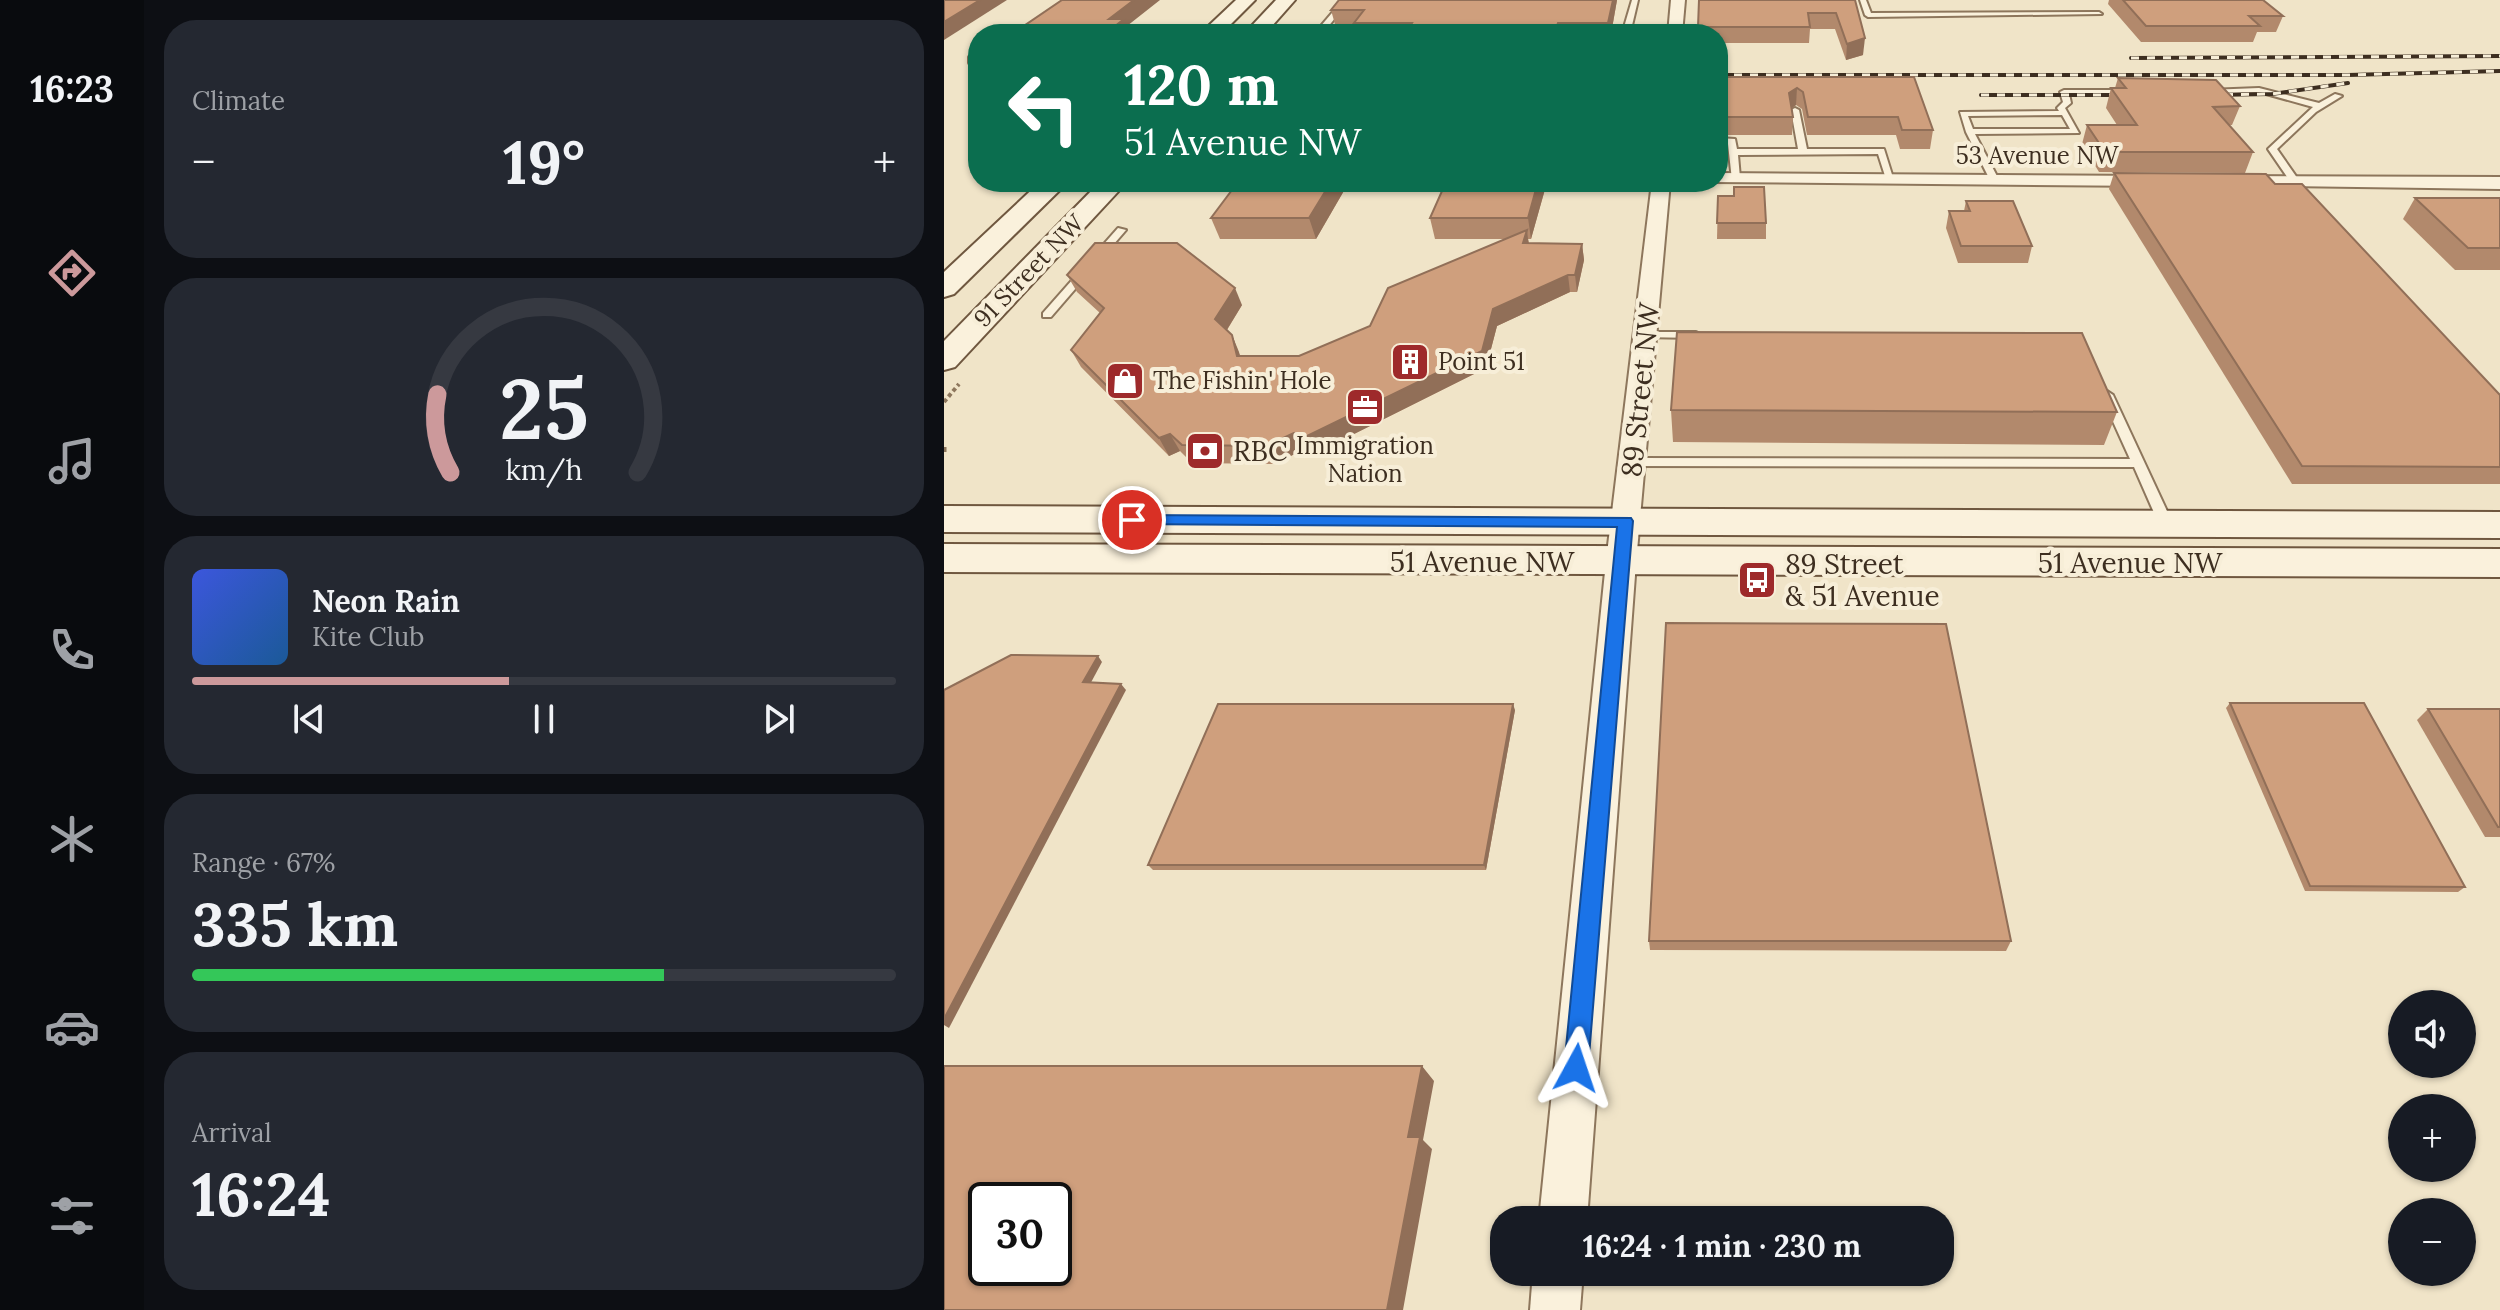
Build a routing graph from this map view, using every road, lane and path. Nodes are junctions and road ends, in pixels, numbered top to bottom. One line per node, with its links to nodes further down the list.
1 (1246, 0): 10 (main road)
2 (1286, 0): 11 (main road)
3 (1347, 0): 12 (lane)
4 (1635, 0): 13 (lane)
5 (1678, 0): 14 (street)
6 (1863, 0): 9 (lane)
7 (1886, 0): 9 (lane)
8 (2092, 7): 9 (lane)
9 (1891, 15)
10 (1221, 24)
11 (1263, 24)
12 (1327, 24)
13 (1629, 24)
14 (1676, 24)
15 (2140, 92): 20 (lane)
16 (2201, 92): 18 (lane)
17 (2338, 96): 18 (lane)
18 (2320, 106): 31 (lane)
19 (1795, 110): 24 (lane)
20 (2064, 113): 21 (lane); 21 (lane)
21 (1970, 132): 28 (lane)
22 (1728, 141): 23 (lane)
23 (1733, 152): 24 (lane); 25 (lane)
24 (1803, 152): 27 (lane)
25 (1728, 171)
26 (1728, 178): 27 (street, 53 Avenue NW)
27 (1891, 179): 28 (street, 53 Avenue NW)
28 (1994, 180): 29 (street, 53 Avenue NW)
29 (2172, 181)
30 (2218, 181): 31 (street)
31 (2295, 182): 32 (street)
32 (2500, 183)
33 (1045, 192): 37 (main road, 91 Street NW)
34 (1104, 192): 43 (main road, 91 Street NW)
35 (1660, 192): 41 (street, 89 Street NW)
36 (1121, 230): 40 (lane)
37 (968, 265): 38 (main road, 91 Street NW); 39 (main road)
38 (944, 288)
39 (944, 310)
40 (1047, 315)
41 (1645, 335): 42 (lane); 45 (street, 89 Street NW)
42 (1708, 335)
43 (944, 360)
44 (2100, 380): 46 (lane)
45 (1632, 462): 46 (lane); 50 (street, 89 Street NW)
46 (2139, 463): 51 (lane)
47 (944, 494): 49 (main road)
48 (944, 519): 49 (main road, 51 Avenue NW)
49 (1103, 520): 50 (main road, 51 Avenue NW)
50 (1625, 521): 51 (main road, 51 Avenue NW); 54 (street, 89 Street NW)
51 (2166, 524): 52 (main road, 51 Avenue NW)
52 (2500, 525)
53 (944, 558): 54 (main road, 51 Avenue NW)
54 (1621, 562): 55 (main road, 51 Avenue NW); 56 (street, 89 Street NW)
55 (2500, 563)
56 (1564, 1206)
57 (1557, 1286): 58 (street)
58 (1555, 1310)

